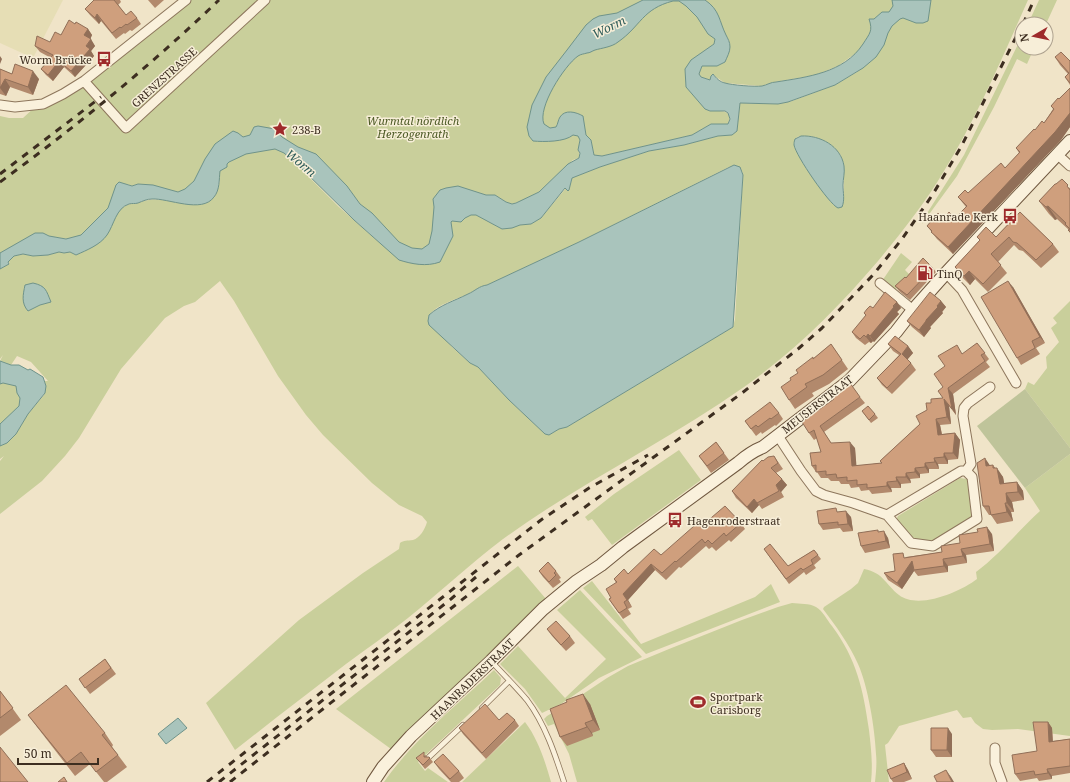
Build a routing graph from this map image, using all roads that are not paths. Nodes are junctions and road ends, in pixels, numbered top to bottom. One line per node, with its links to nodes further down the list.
1 (186, 0): 3 (street)
2 (265, 0): 3 (street, GRENZSTRASSE)
3 (84, 81): 4 (street)
4 (0, 105)
5 (1070, 141): 6 (street, MEUSERSTRAAT)
6 (1058, 155): 7 (street); 8 (street, MEUSERSTRAAT)
7 (1070, 166)
8 (946, 273): 10 (street, MEUSERSTRAAT); 11 (street)
9 (880, 283): 10 (street)
10 (913, 310): 13 (street, MEUSERSTRAAT)
11 (1016, 384)
12 (990, 387): 14 (street)
13 (778, 436): 15 (street); 16 (street, MEUSERSTRAAT)
14 (966, 471): 15 (street); 15 (street)
15 (887, 515)
16 (577, 582): 17 (street, HAANRADERSTRAAT)
17 (491, 661): 18 (lane); 23 (street, HAANRADERSTRAAT)
18 (509, 681): 19 (lane); 24 (lane)
19 (475, 714)
20 (469, 719): 22 (lane)
21 (995, 748): 25 (street)
22 (429, 757)
23 (373, 782)
24 (564, 782)
25 (1002, 782)

